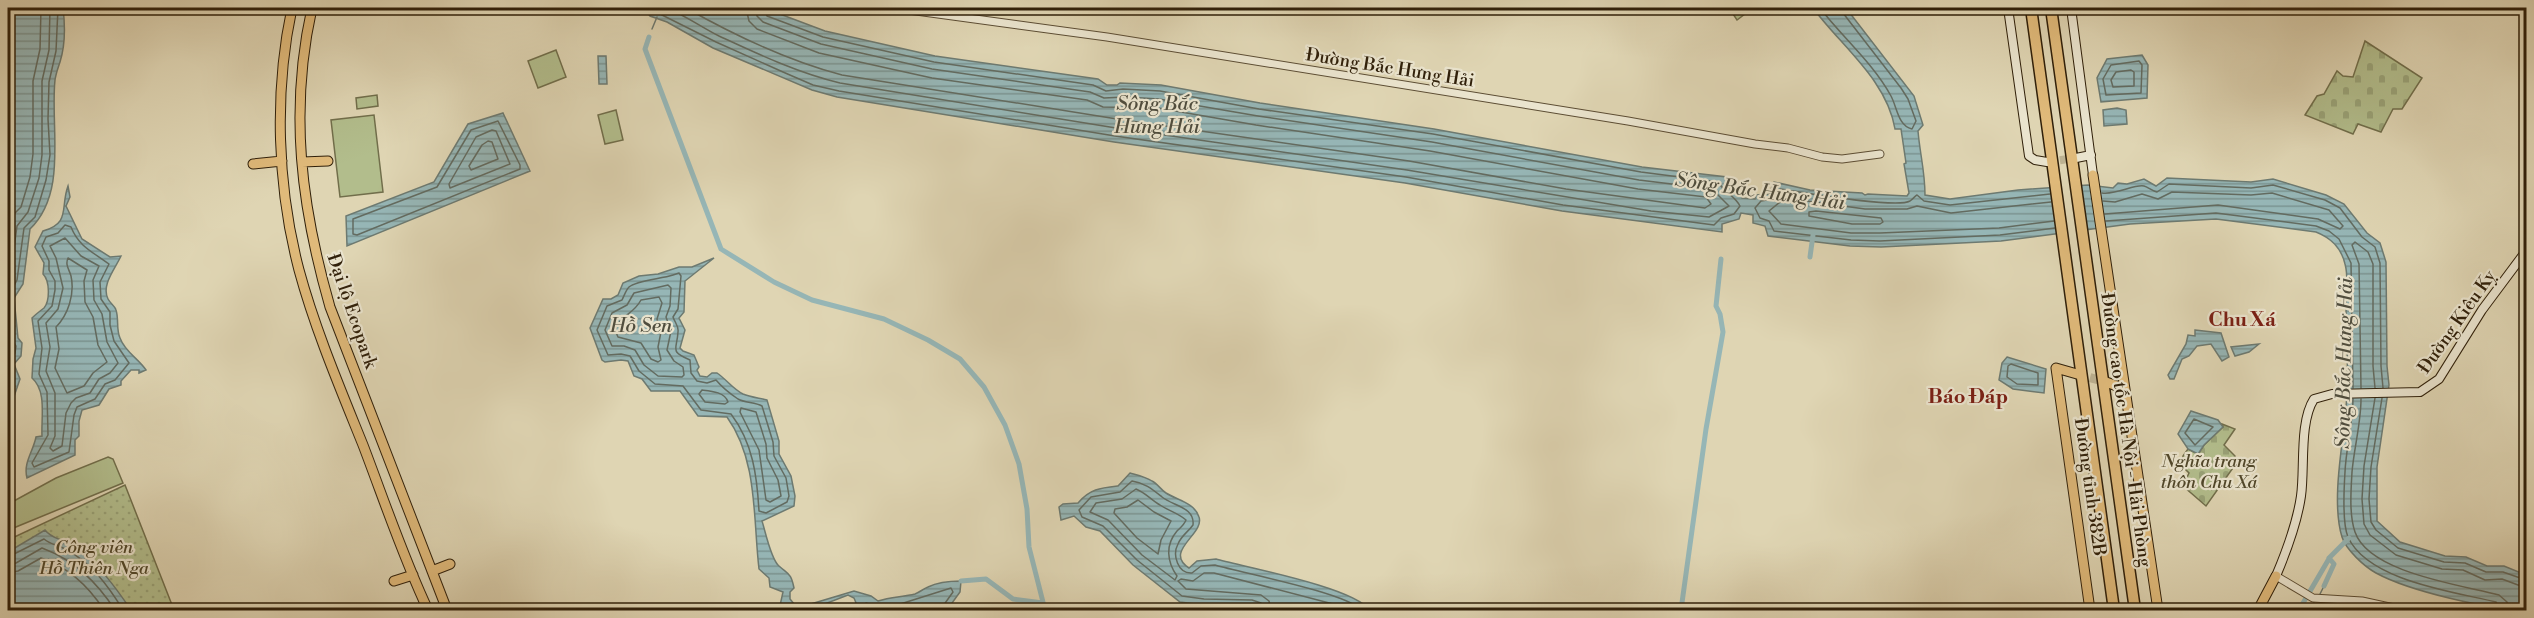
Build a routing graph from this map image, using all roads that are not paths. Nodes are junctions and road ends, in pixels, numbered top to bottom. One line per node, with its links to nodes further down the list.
1 (292, 8): 11 (main road, Đại lộ Ecopark)
2 (312, 8): 13 (main road, Đại lộ Ecopark)
3 (894, 8): 8 (street, Đường Bắc Hưng Hải)
4 (2008, 8): 15 (main road)
5 (2031, 8): 15 (highway, Đường cao tốc Hà Nội - Hải Phòng)
6 (2051, 8): 10 (highway, Đường cao tốc Hà Nội - Hải Phòng)
7 (2071, 8): 9 (main road)
8 (1880, 154)
9 (2091, 154): 10 (main road); 16 (main road)
10 (2074, 160): 32 (highway, Đường cao tốc Hà Nội - Hải Phòng)
11 (282, 161): 14 (main road); 23 (main road, Đại lộ Ecopark)
12 (327, 161): 13 (main road)
13 (302, 162): 22 (main road, Đại lộ Ecopark)
14 (253, 164)
15 (2050, 164): 31 (highway, Đường cao tốc Hà Nội - Hải Phòng)
16 (2093, 175): 20 (main road)
17 (2526, 251): 24 (main road, Đường Kiêu Kỵ)
18 (2077, 374): 30 (main road, Đường tỉnh 382B)
19 (2106, 382): 20 (main road)
20 (2125, 389): 33 (main road)
21 (450, 564): 22 (main road)
22 (432, 571): 26 (main road, Đại lộ Ecopark)
23 (413, 575): 25 (main road); 27 (main road, Đại lộ Ecopark)
24 (2276, 576): 34 (main road); 35 (street)
25 (394, 581)
26 (441, 592): 28 (main road, Đại lộ Ecopark); 29 (main road)
27 (426, 610)
28 (447, 610)
29 (453, 610)
30 (2090, 610)
31 (2114, 610)
32 (2135, 610)
33 (2158, 610)
34 (2258, 610)
35 (2403, 610)

